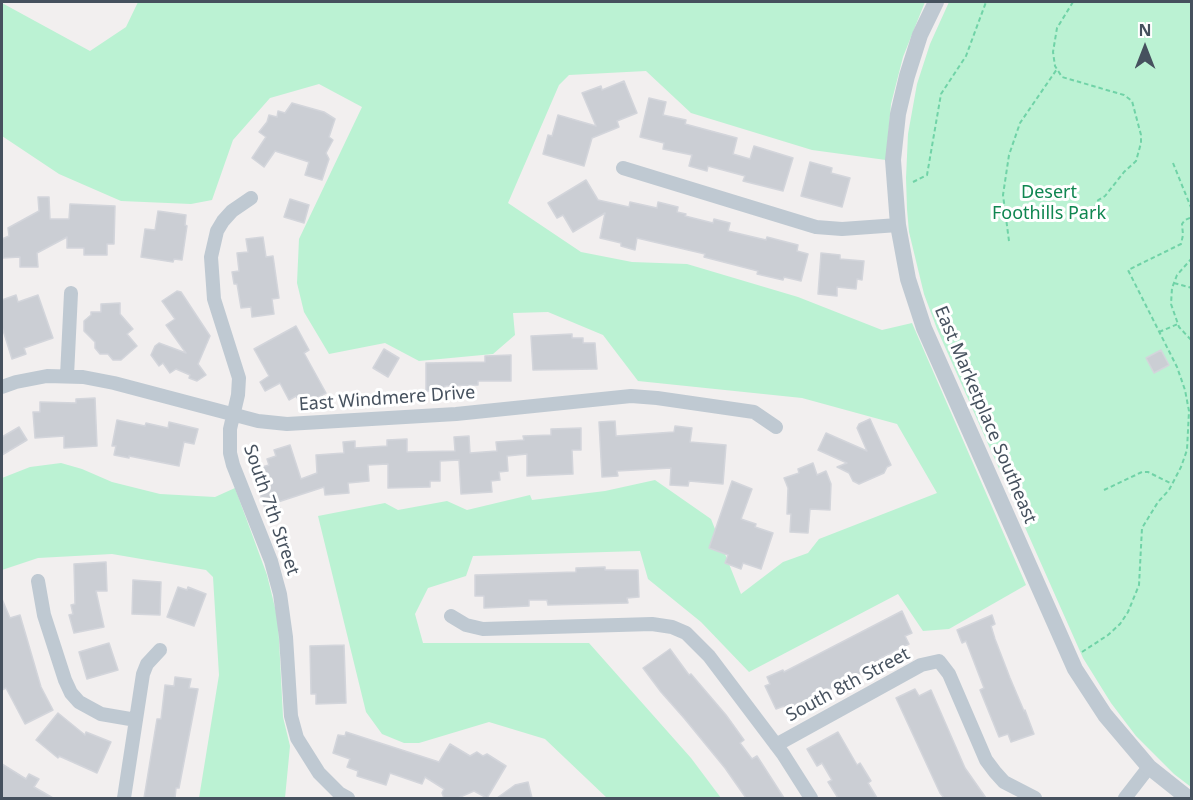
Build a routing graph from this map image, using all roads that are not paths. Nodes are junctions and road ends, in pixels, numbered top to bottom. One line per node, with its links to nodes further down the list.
1 (936, 2): 4 (street, East Marketplace Southeast)
2 (623, 168): 4 (street)
3 (251, 198): 8 (street, South 7th Street)
4 (897, 225): 15 (street, East Marketplace Southeast)
5 (71, 293): 6 (street)
6 (67, 376): 7 (street, East Windmere Drive); 8 (street, East Windmere Drive)
7 (2, 387)
8 (233, 414): 9 (street, East Windmere Drive); 17 (street, South 7th Street)
9 (776, 427)
10 (38, 581): 13 (street)
11 (451, 616): 14 (street)
12 (160, 650): 13 (street)
13 (136, 720): 16 (street)
14 (776, 745): 18 (street); 19 (street, South 8th Street)
15 (1149, 767): 20 (street); 21 (street, East Marketplace Southeast)
16 (124, 798)
17 (348, 798)
18 (811, 798)
19 (1035, 798)
20 (1125, 798)
21 (1188, 798)

